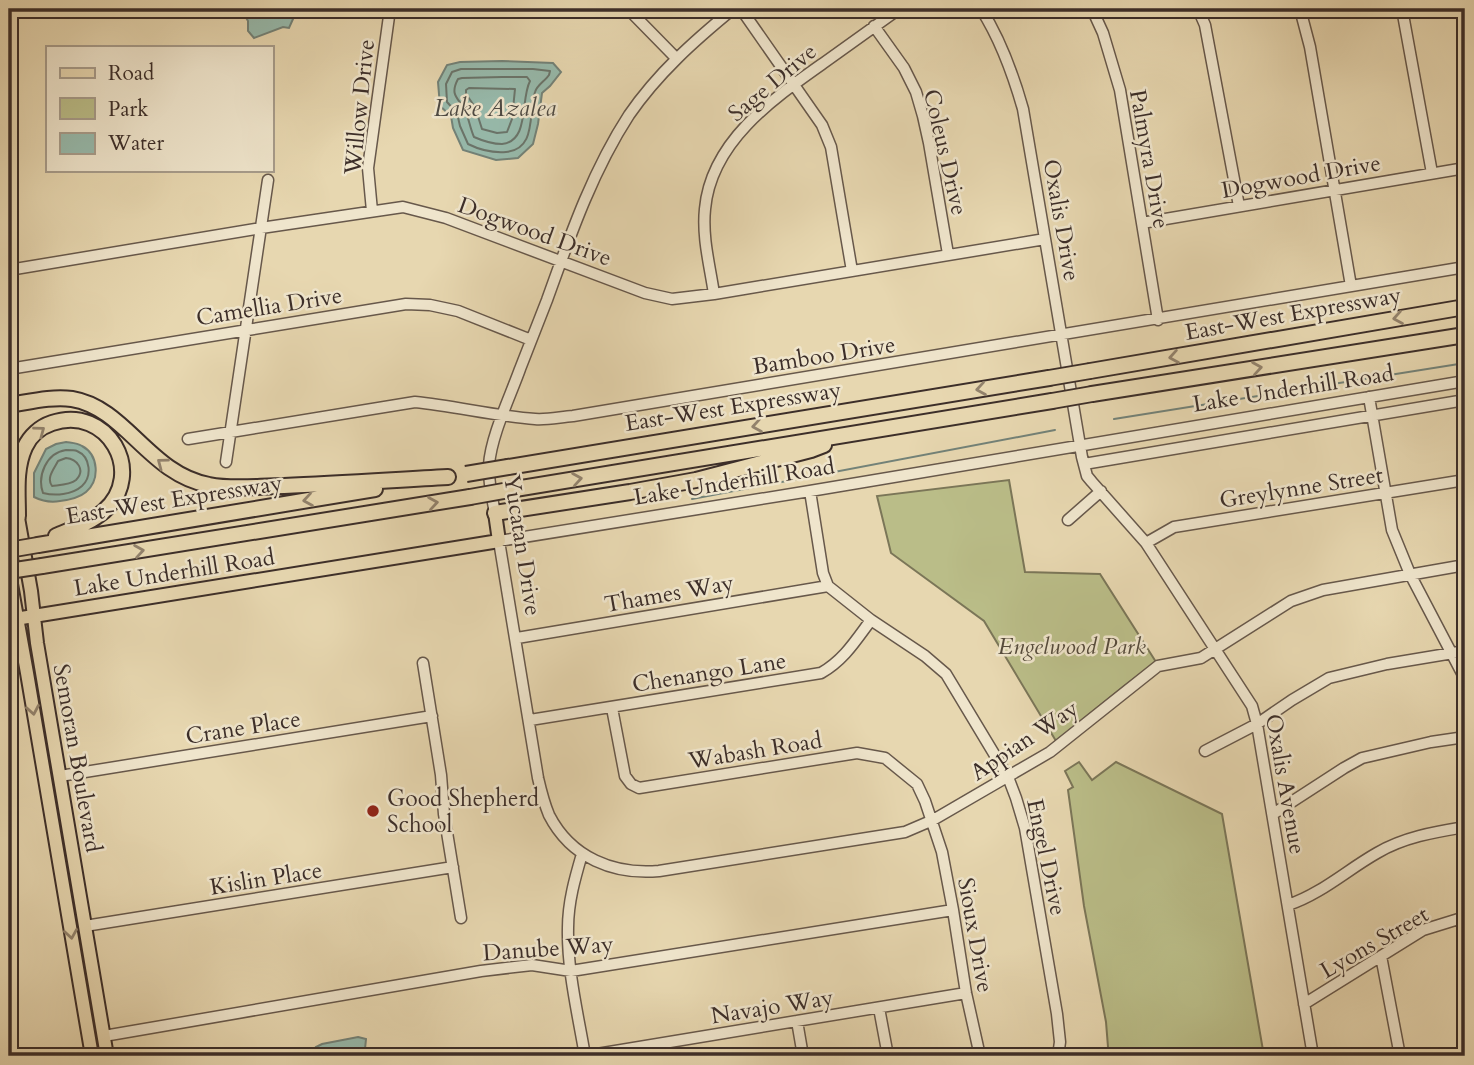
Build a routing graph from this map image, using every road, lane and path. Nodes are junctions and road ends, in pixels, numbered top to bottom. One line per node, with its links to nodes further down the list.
1 (390, 9): 19 (street, Willow Drive)
2 (628, 9): 12 (street)
3 (733, 9): 12 (street, Yucatan Drive)
4 (741, 9): 13 (street)
5 (899, 9): 11 (street, Sage Drive)
6 (981, 9): 22 (street, Oxalis Drive)
7 (1093, 9): 20 (street, Palmyra Drive)
8 (1198, 9): 18 (street)
9 (1300, 9): 17 (street)
10 (1402, 9): 15 (street)
11 (874, 26): 13 (street, Sage Drive); 23 (street, Coleus Drive)
12 (676, 58): 24 (street, Yucatan Drive)
13 (794, 84): 27 (street); 29 (street, Sage Drive)
14 (1465, 168): 15 (street, Dogwood Drive)
15 (1432, 173): 17 (street, Dogwood Drive)
16 (268, 180): 21 (street)
17 (1336, 189): 18 (street, Dogwood Drive); 28 (street)
18 (1239, 206): 20 (street, Dogwood Drive)
19 (372, 211): 21 (street, Dogwood Drive); 24 (street, Dogwood Drive)
20 (1142, 223): 31 (street, Palmyra Drive)
21 (261, 228): 26 (street, Dogwood Drive); 32 (street)
22 (1045, 239): 23 (street, Dogwood Drive); 33 (street, Oxalis Drive)
23 (948, 254): 27 (street, Dogwood Drive)
24 (561, 260): 29 (street, Dogwood Drive); 35 (street, Yucatan Drive)
25 (1465, 267): 28 (street, Bamboo Drive)
26 (9, 270)
27 (852, 271): 29 (street, Dogwood Drive)
28 (1351, 286): 31 (street, Bamboo Drive)
29 (714, 294)
30 (1465, 307): 50 (highway, East-West Expressway, one-way to 50, bridge)
31 (1158, 320): 33 (street, Bamboo Drive)
32 (245, 329): 35 (street, Camellia Drive); 36 (street, Camellia Drive); 43 (street)
33 (1062, 335): 41 (street, Bamboo Drive); 46 (street, Oxalis Drive)
34 (1465, 335): 44 (highway, East-West Expressway, one-way to 34, bridge)
35 (531, 340): 41 (street, Yucatan Drive)
36 (9, 369)
37 (1465, 381): 38 (street, Lake Underhill Road)
38 (1369, 397): 42 (street); 46 (street, Lake Underhill Road)
39 (1465, 400): 42 (street, Lake Underhill Road)
40 (9, 405): 50 (highway, one-way to 40)
41 (503, 415): 43 (street, Bamboo Drive); 55 (street, Yucatan Drive)
42 (1373, 415): 48 (street, Lake Underhill Road); 54 (street)
43 (230, 432): 45 (street, Bamboo Drive); 47 (street)
44 (854, 433): 55 (highway); 63 (highway, East-West Expressway, one-way to 44, bridge)
45 (188, 439)
46 (1080, 444): 48 (street, Oxalis Avenue); 52 (street, Lake Underhill Road)
47 (226, 462)
48 (1083, 464): 53 (street, Oxalis Avenue)
49 (9, 467): 56 (main road, Semoran Boulevard)
50 (448, 477): 60 (highway, East-West Expressway, one-way to 60)
51 (1465, 480): 54 (street, Greylynne Street)
52 (810, 491): 58 (street, Lake Underhill Road); 65 (street)
53 (1101, 491): 57 (street); 59 (street, Oxalis Avenue)
54 (1385, 493): 59 (street, Greylynne Street); 64 (street)
55 (495, 513): 58 (main road, Yucatan Drive)
56 (18, 516): 60 (highway, one-way to 60); 66 (main road, Semoran Boulevard)
57 (1068, 520)
58 (499, 541): 66 (main road, Lake Underhill Road); 69 (street, Yucatan Drive)
59 (1146, 543): 70 (street, Oxalis Avenue)
60 (38, 545): 61 (highway, East-West Expressway, bridge)
61 (9, 550)
62 (1465, 565): 64 (street, Appian Way)
63 (9, 572): 67 (main road, Semoran Boulevard)
64 (1410, 574): 70 (street, Appian Way); 72 (street)
65 (828, 586): 68 (street, Engel Drive); 69 (street, Thames Way)
66 (34, 616): 67 (main road, Lake Underhill Road); 81 (main road, Semoran Boulevard)
67 (13, 619): 99 (main road, Semoran Boulevard, one-way to 99)
68 (871, 620): 75 (street, Chenango Lane); 82 (street, Engel Drive)
69 (517, 638): 77 (street, Yucatan Drive)
70 (1216, 649): 78 (street, Oxalis Avenue); 82 (street, Appian Way)
71 (1465, 651): 72 (street)
72 (1452, 653): 74 (street); 78 (street)
73 (423, 663): 76 (street)
74 (1465, 679)
75 (612, 708): 77 (street, Chenango Lane); 84 (street, Wabash Road)
76 (432, 716): 81 (street, Crane Place); 87 (street)
77 (530, 720): 86 (street, Yucatan Drive)
78 (1257, 724): 80 (street); 83 (street, Oxalis Avenue)
79 (1465, 737): 83 (street)
80 (1205, 751)
81 (60, 776): 92 (main road, Semoran Boulevard)
82 (1008, 777): 84 (street, Appian Way); 109 (street, Engel Drive)
83 (1273, 814): 88 (street, Oxalis Avenue)
84 (933, 820): 86 (street, Appian Way); 89 (street, Sioux Drive)
85 (1465, 827): 88 (street)
86 (582, 854): 95 (street)
87 (453, 867): 91 (street); 92 (street, Kislin Place)
88 (1288, 905): 97 (street, Oxalis Avenue)
89 (953, 910): 95 (street, Danube Way); 96 (street, Sioux Drive)
90 (1464, 917): 93 (street); 94 (street, Lyons Street)
91 (461, 918)
92 (85, 926): 102 (main road, Semoran Boulevard)
93 (1465, 933)
94 (1381, 956): 97 (street, Lyons Street); 111 (street)
95 (571, 971): 102 (street, Danube Way); 105 (street)
96 (966, 993): 98 (street, Navajo Way); 108 (street, Sioux Drive)
97 (1304, 1004): 110 (street, Oxalis Avenue)
98 (879, 1008): 100 (street, Navajo Way); 107 (street)
99 (85, 1014): 101 (main road, Semoran Boulevard); 102 (main road)
100 (797, 1021): 105 (street, Navajo Way); 106 (street)
101 (88, 1036): 103 (main road, Semoran Boulevard); 104 (main road)
102 (104, 1036): 104 (main road, Semoran Boulevard)
103 (92, 1056)
104 (107, 1056)
105 (585, 1056)
106 (803, 1056)
107 (888, 1056)
108 (980, 1056)
109 (1058, 1056)
110 (1313, 1056)
111 (1400, 1056)

